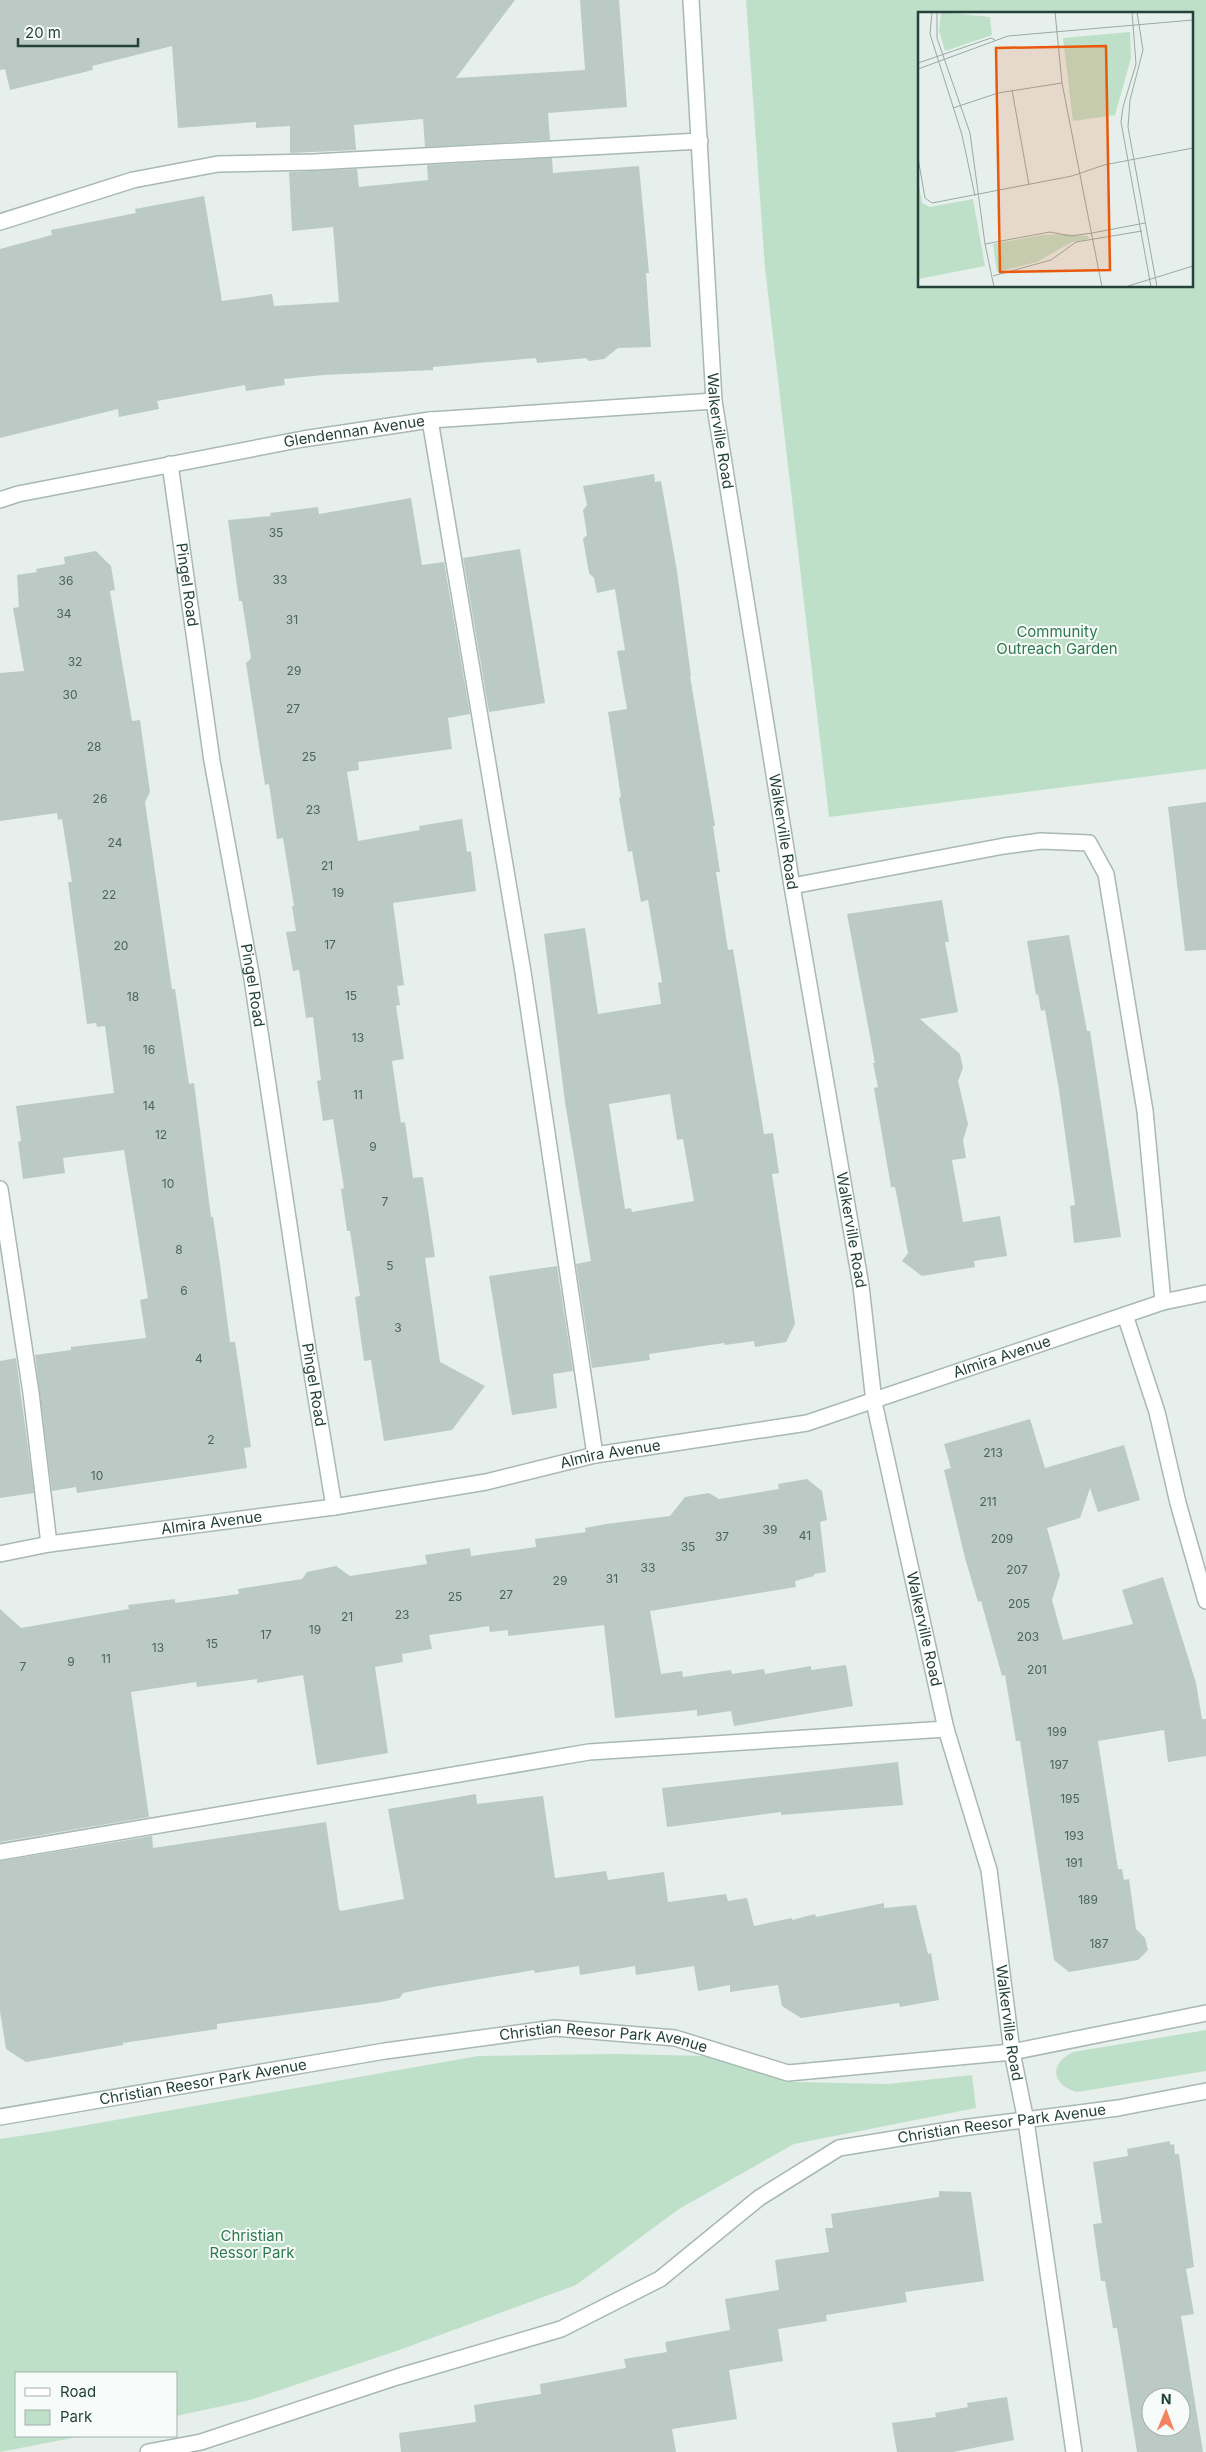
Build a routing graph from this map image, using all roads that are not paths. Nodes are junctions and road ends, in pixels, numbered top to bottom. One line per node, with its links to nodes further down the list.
1 (691, 0): 2 (street, Walkerville Road)
2 (700, 141): 3 (street); 4 (street, Walkerville Road)
3 (0, 222)
4 (714, 400): 5 (street, Glendennan Avenue); 8 (street, Walkerville Road)
5 (430, 420): 6 (street, Glendennan Avenue); 14 (street)
6 (170, 464): 7 (street, Glendennan Avenue); 15 (street, Pingel Road)
7 (0, 500)
8 (792, 886): 11 (street); 13 (street, Walkerville Road)
9 (0, 1189): 16 (street)
10 (1206, 1293): 11 (street, Almira Avenue)
11 (1163, 1302): 12 (street, Almira Avenue)
12 (1125, 1315): 13 (street, Almira Avenue); 18 (street)
13 (874, 1402): 14 (street, Almira Avenue); 19 (street, Walkerville Road)
14 (595, 1455): 15 (street, Almira Avenue)
15 (334, 1507): 16 (street, Almira Avenue)
16 (49, 1544): 17 (street, Almira Avenue)
17 (0, 1554)
18 (1206, 1602)
19 (946, 1729): 20 (street); 22 (street, Walkerville Road)
20 (0, 1852)
21 (1206, 2013): 22 (street, Christian Reesor Park Avenue)
22 (1012, 2052): 24 (street, Christian Reesor Park Avenue); 25 (street, Walkerville Road)
23 (1206, 2091): 25 (street, Christian Reesor Park Avenue)
24 (0, 2117)
25 (1026, 2121): 26 (street, Christian Reesor Park Avenue); 27 (street, Walkerville Road)
26 (148, 2452)
27 (1074, 2452)

